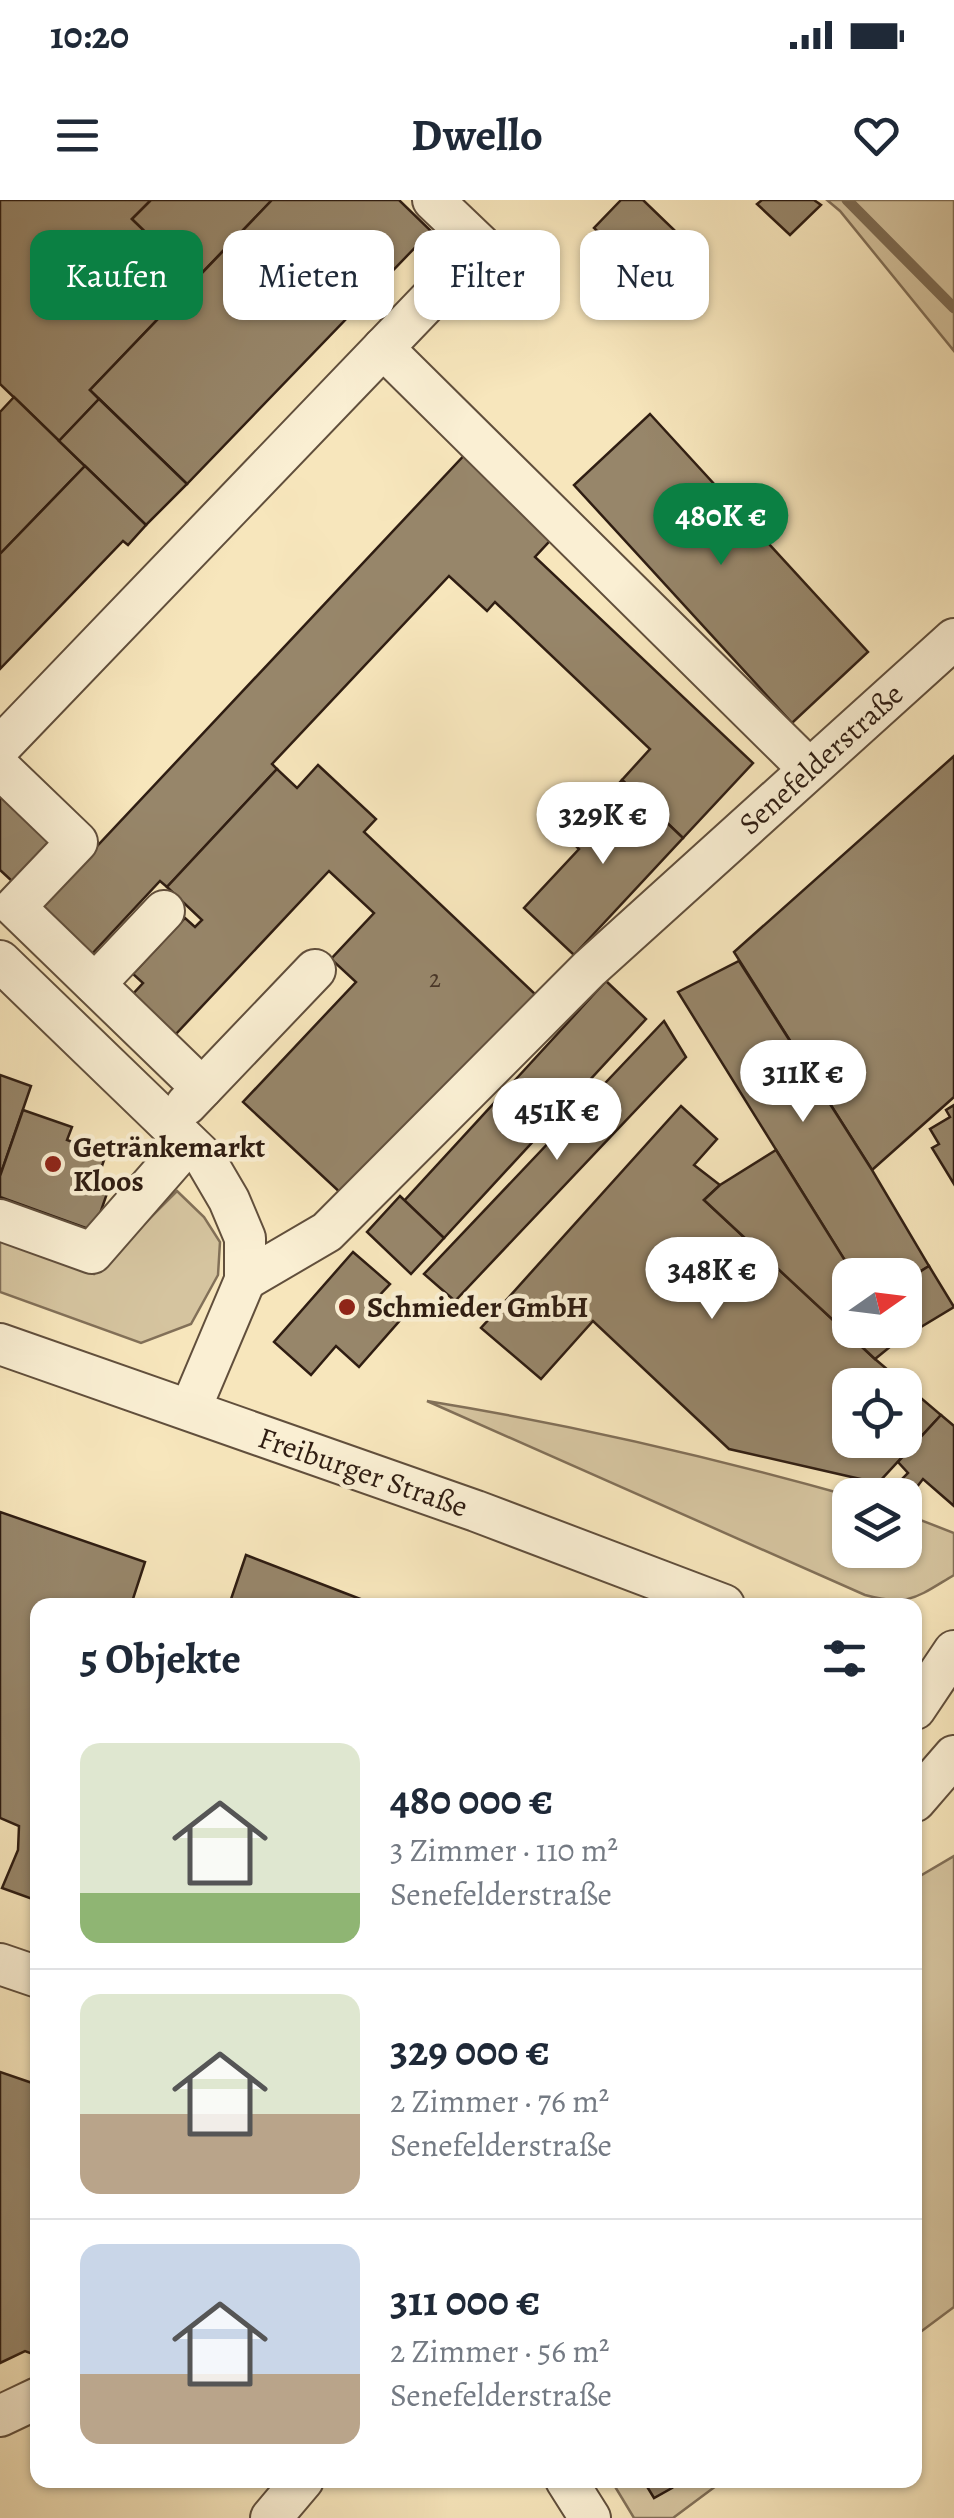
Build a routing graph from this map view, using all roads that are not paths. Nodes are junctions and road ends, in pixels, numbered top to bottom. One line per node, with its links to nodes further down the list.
1 (433, 200): 2 (street)
2 (383, 348): 4 (street); 6 (street)
3 (954, 639): 6 (street, Senefelderstraße)
4 (0, 748)
5 (0, 768): 10 (street)
6 (809, 770): 14 (street, Senefelderstraße)
7 (164, 912): 10 (street)
8 (0, 961): 12 (street)
9 (315, 970): 11 (street)
10 (95, 984): 11 (street)
11 (202, 1088): 12 (street)
12 (178, 1133): 13 (street); 14 (street)
13 (0, 1220)
14 (246, 1280): 16 (street)
15 (0, 1344): 16 (street, Freiburger Straße)
16 (190, 1410): 17 (street, Freiburger Straße)
17 (705, 1598)
18 (954, 1651): 19 (street)
19 (927, 1704)
20 (954, 1756): 21 (street)
21 (922, 1794)
22 (0, 1964): 23 (street)
23 (30, 1974)
24 (30, 2402): 25 (street)
25 (0, 2416)
26 (297, 2488): 28 (street)
27 (571, 2488): 29 (street)
28 (271, 2518)
29 (590, 2518)

